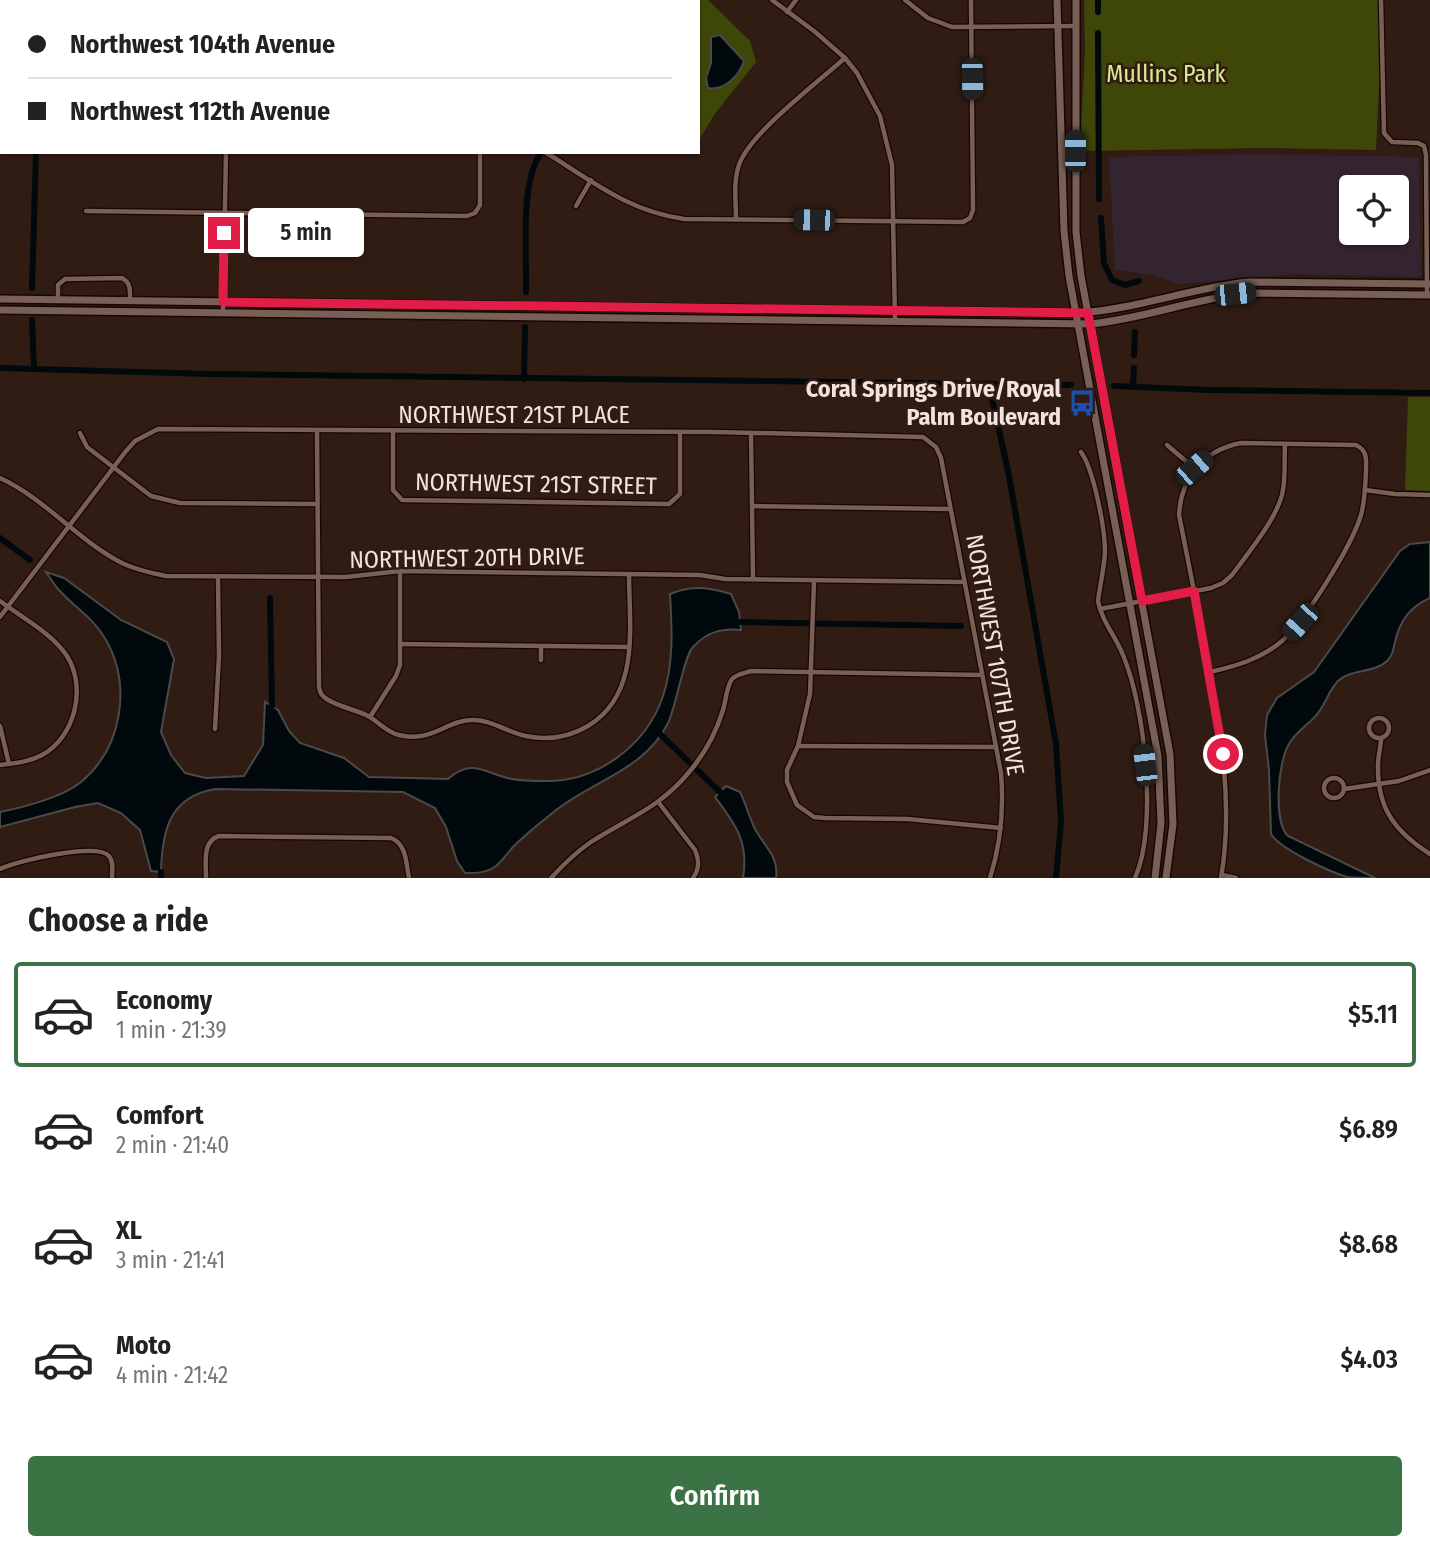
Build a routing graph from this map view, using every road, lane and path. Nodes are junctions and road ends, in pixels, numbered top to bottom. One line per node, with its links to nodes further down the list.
1 (772, 0): 8 (street)
2 (796, 0): 8 (street)
3 (905, 0): 9 (street)
4 (971, 0): 9 (street)
5 (1057, 0): 10 (main road)
6 (1076, 0): 11 (main road)
7 (1381, 0): 22 (street)
8 (787, 12): 12 (street)
9 (972, 26): 10 (street); 21 (street)
10 (1058, 26): 11 (street); 31 (main road)
11 (1076, 26): 32 (main road)
12 (845, 58): 20 (street); 21 (street)
13 (226, 154): 19 (street)
14 (480, 154): 19 (street)
15 (548, 154): 16 (street)
16 (591, 180): 17 (street); 20 (street)
17 (576, 206)
18 (86, 211): 19 (street)
19 (225, 213): 27 (street)
20 (736, 219): 21 (street)
21 (892, 221): 29 (street)
22 (1429, 284): 23 (street); 32 (main road)
23 (1429, 295): 35 (main road)
24 (0, 299): 25 (main road)
25 (58, 300): 26 (main road); 26 (street)
26 (131, 301): 27 (main road)
27 (223, 302): 29 (main road); 30 (street)
28 (0, 310): 30 (main road)
29 (895, 311): 31 (main road); 33 (street)
30 (223, 313): 33 (main road)
31 (1076, 313): 32 (main road); 34 (main road)
32 (1088, 313): 35 (main road)
33 (895, 322): 34 (main road)
34 (1078, 324): 35 (main road); 64 (main road)
35 (1090, 324): 63 (main road)
36 (393, 431): 37 (street, NORTHWEST 21ST PLACE); 40 (street, NORTHWEST 21ST PLACE); 40 (street, NORTHWEST 21ST STREET)
37 (317, 432): 45 (street, NORTHWEST 21ST PLACE); 50 (street)
38 (80, 433): 45 (street)
39 (751, 433): 40 (street, NORTHWEST 21ST PLACE); 41 (street, NORTHWEST 21ST PLACE); 51 (street)
40 (680, 434)
41 (930, 441): 52 (street, NORTHWEST 107TH DRIVE)
42 (1167, 445): 46 (street)
43 (1285, 445): 46 (street); 48 (street); 61 (street)
44 (1081, 452): 66 (street)
45 (113, 468): 50 (street); 53 (street, NORTHWEST 21ST PLACE)
46 (1194, 468): 61 (street)
47 (0, 478): 53 (street, NORTHWEST 20TH DRIVE)
48 (1365, 491): 49 (street); 73 (street)
49 (1430, 495)
50 (317, 504): 57 (street)
51 (752, 506): 52 (street); 58 (street)
52 (950, 509): 60 (street, NORTHWEST 107TH DRIVE)
53 (69, 525): 56 (street, NORTHWEST 20TH DRIVE); 65 (street, NORTHWEST 21ST PLACE)
54 (400, 571): 55 (street, NORTHWEST 20TH DRIVE); 57 (street, NORTHWEST 20TH DRIVE); 68 (street)
55 (629, 574): 58 (street, NORTHWEST 20TH DRIVE); 70 (street)
56 (218, 577): 57 (street, NORTHWEST 20TH DRIVE); 77 (street)
57 (318, 577): 75 (street)
58 (753, 579): 59 (street, NORTHWEST 20TH DRIVE)
59 (814, 581): 60 (street, NORTHWEST 20TH DRIVE); 72 (street)
60 (964, 582): 74 (street, NORTHWEST 107TH DRIVE)
61 (1194, 591): 63 (street); 73 (street)
62 (0, 601): 65 (street)
63 (1142, 601): 64 (street); 99 (main road)
64 (1130, 604): 66 (street); 98 (main road)
65 (8, 607): 67 (street, NORTHWEST 21ST PLACE); 81 (street)
66 (1100, 609): 97 (street)
67 (0, 617)
68 (400, 644): 69 (street); 75 (street)
69 (541, 646): 70 (street); 71 (street)
70 (629, 647): 75 (street)
71 (541, 660)
72 (812, 672): 74 (street); 79 (street); 86 (street)
73 (1210, 672): 90 (street)
74 (982, 676): 80 (street, NORTHWEST 107TH DRIVE)
75 (370, 717)
76 (0, 726): 81 (street)
77 (215, 729)
78 (1381, 738): 78 (street); 84 (street)
79 (798, 746): 80 (street); 87 (street)
80 (996, 747): 87 (street, NORTHWEST 107TH DRIVE)
81 (9, 764): 82 (street)
82 (0, 765)
83 (1430, 770): 84 (street)
84 (1380, 784): 85 (street); 88 (street)
85 (1344, 789): 85 (street)
86 (659, 803): 94 (street); 95 (street)
87 (1001, 828): 96 (street, NORTHWEST 107TH DRIVE)
88 (1430, 854)
89 (0, 869): 91 (street)
90 (1222, 877): 100 (street)
91 (112, 878)
92 (206, 878): 93 (street)
93 (410, 878)
94 (551, 878)
95 (693, 878)
96 (990, 878)
97 (1135, 878)
98 (1155, 878)
99 (1166, 878)
100 (1236, 878)

